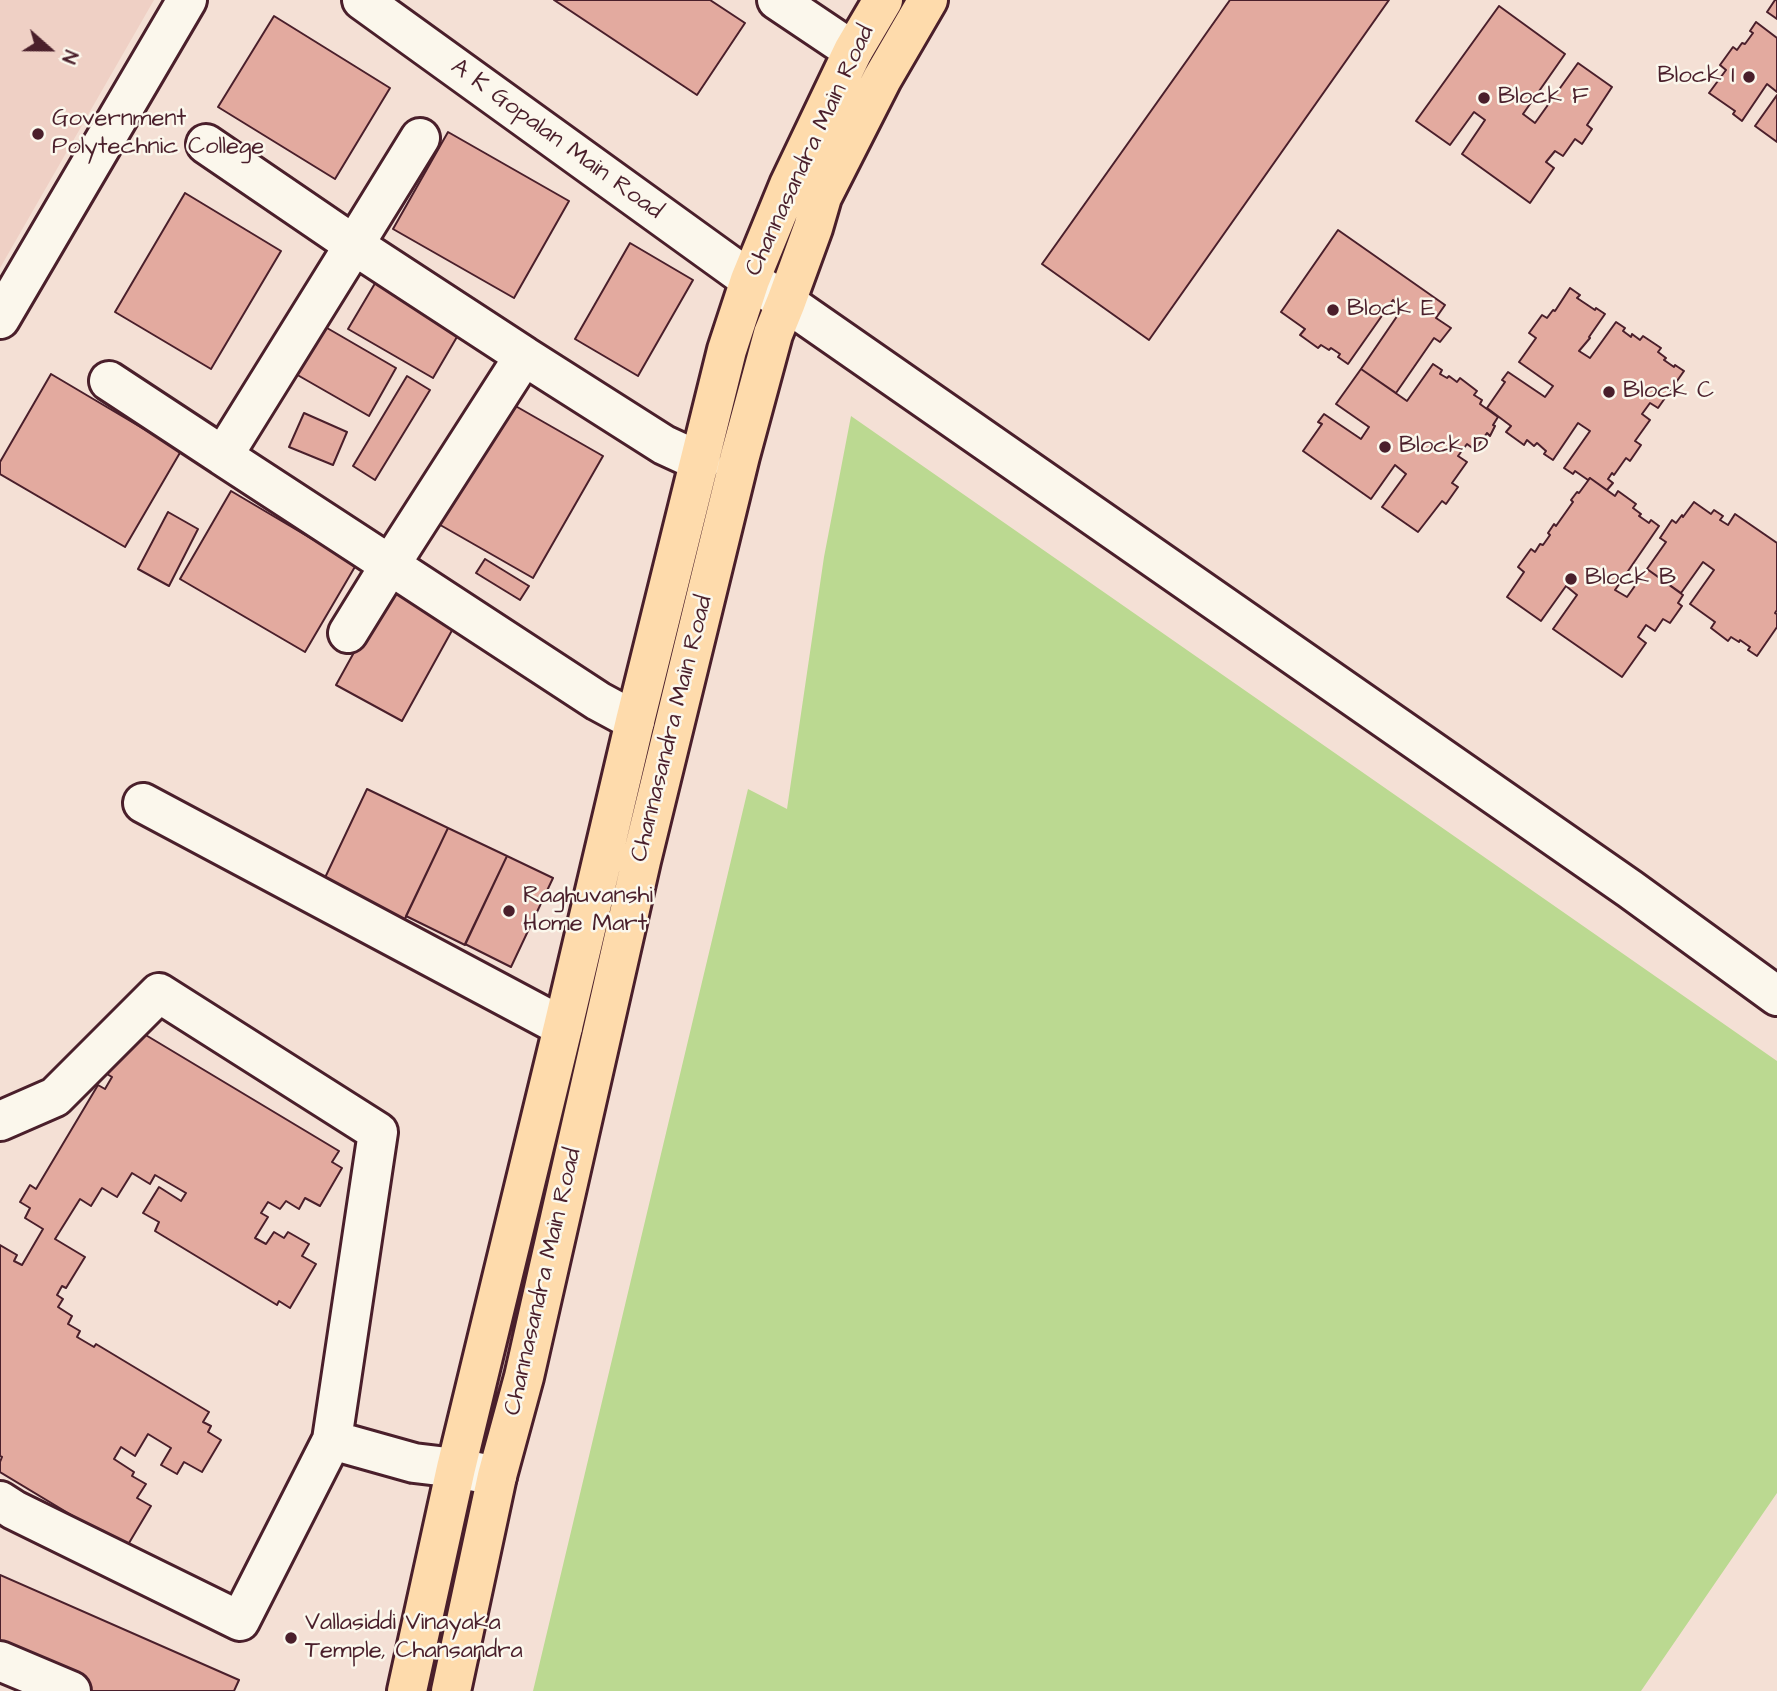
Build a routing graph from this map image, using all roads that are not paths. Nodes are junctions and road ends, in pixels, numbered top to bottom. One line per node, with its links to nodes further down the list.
1 (187, 0): 12 (street)
2 (362, 0): 10 (street, A K Gopalan Main Road)
3 (776, 0): 6 (street)
4 (883, 0): 6 (main road, Channasandra Main Road)
5 (928, 0): 11 (main road, Channasandra Main Road)
6 (853, 51): 10 (main road, Channasandra Main Road)
7 (419, 138): 9 (street)
8 (206, 144): 9 (street)
9 (354, 245): 13 (street); 15 (street)
10 (750, 280): 11 (street, A K Gopalan Main Road); 16 (main road, Channasandra Main Road)
11 (786, 302): 21 (street, A K Gopalan Main Road); 26 (main road, Channasandra Main Road)
12 (0, 319)
13 (524, 356): 16 (street); 17 (street)
14 (109, 381): 15 (street)
15 (223, 456): 17 (street)
16 (701, 462): 19 (main road, Channasandra Main Road)
17 (390, 565): 18 (street); 19 (street)
18 (348, 633)
19 (635, 721): 22 (main road, Channasandra Main Road)
20 (143, 803): 22 (street)
21 (1777, 996)
22 (564, 1027): 25 (main road, Channasandra Main Road)
23 (0, 1121): 24 (street)
24 (332, 1440): 25 (street); 27 (street)
25 (456, 1468): 26 (street); 30 (main road, Channasandra Main Road)
26 (498, 1476): 31 (main road, Channasandra Main Road)
27 (0, 1501)
28 (0, 1661): 29 (street)
29 (71, 1691)
30 (407, 1691)
31 (451, 1691)

